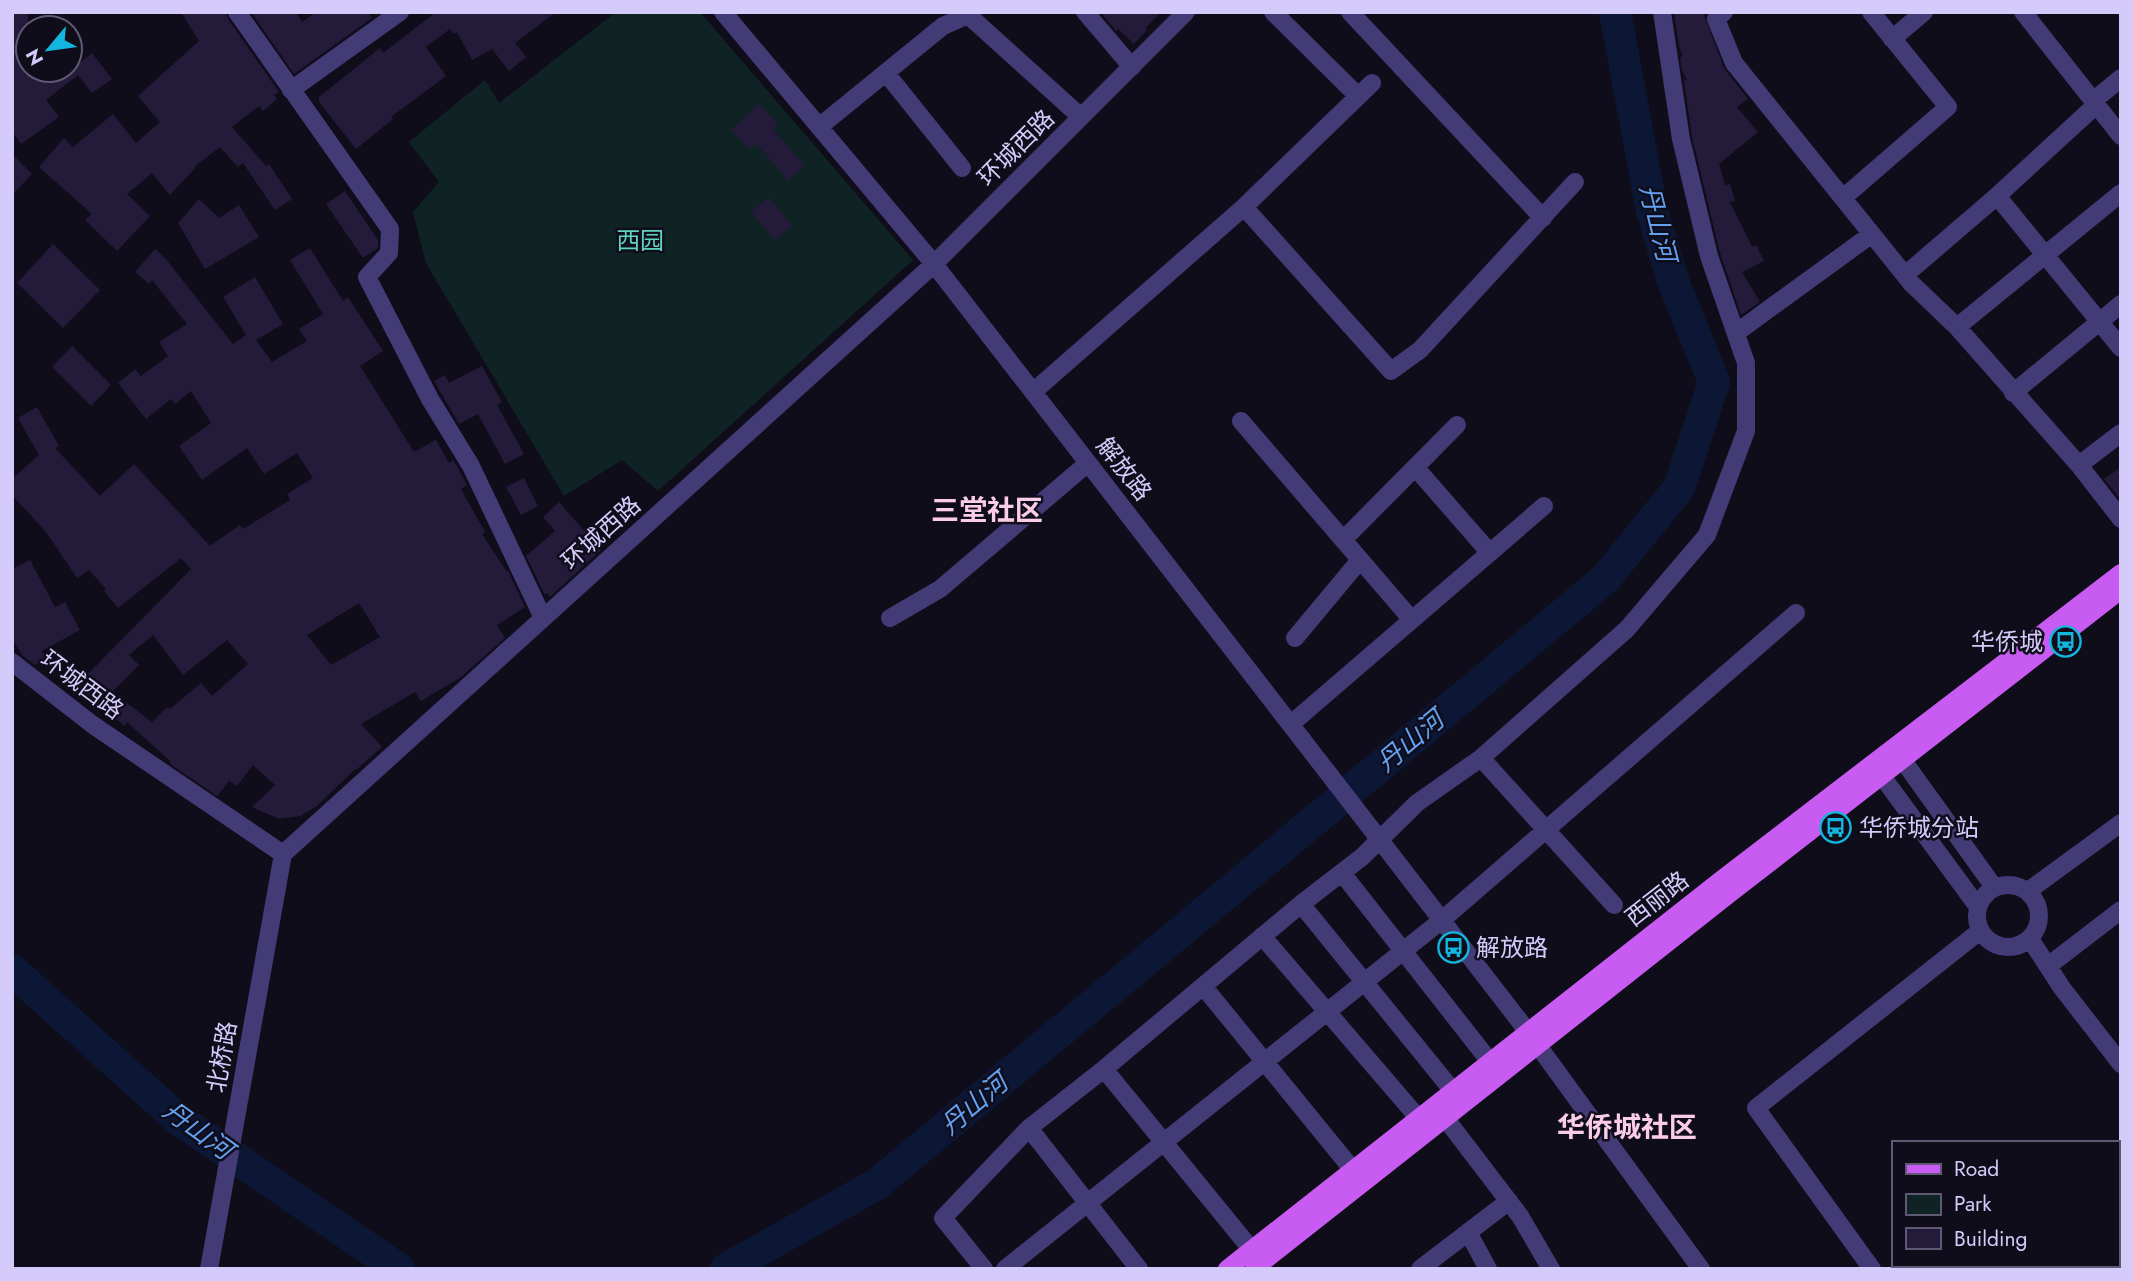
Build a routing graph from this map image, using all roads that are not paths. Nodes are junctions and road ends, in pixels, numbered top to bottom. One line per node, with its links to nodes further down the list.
1 (237, 12): 18 (street)
2 (400, 12): 18 (street)
3 (723, 12): 22 (street, 解放路)
4 (1085, 12): 14 (street)
5 (1186, 12): 14 (street, 环城西路)
6 (1273, 12): 19 (street)
7 (1350, 12): 30 (street)
8 (1662, 12): 38 (street)
9 (1724, 12): 28 (street)
10 (1871, 12): 13 (street)
11 (1924, 12): 13 (street)
12 (2023, 12): 20 (street)
13 (1892, 39): 28 (street)
14 (1132, 67): 21 (street, 环城西路)
15 (886, 73): 21 (street); 22 (street); 24 (street)
16 (2121, 78): 20 (street)
17 (1372, 83): 19 (street)
18 (291, 90): 56 (street)
19 (1358, 96): 29 (street)
20 (2094, 103): 23 (street); 27 (street)
21 (1081, 117): 33 (street, 环城西路)
22 (819, 127): 33 (street, 解放路)
23 (2121, 136)
24 (962, 168)
25 (1575, 182): 30 (street)
26 (2121, 193): 32 (street)
27 (1997, 196): 32 (street); 34 (street)
28 (1843, 198): 31 (street)
29 (1244, 207): 30 (street); 40 (street)
30 (1543, 218)
31 (1871, 234): 34 (street); 38 (street)
32 (2045, 255): 36 (street); 37 (street)
33 (934, 264): 40 (street, 解放路); 56 (street, 环城西路)
34 (1905, 275): 37 (street)
35 (2121, 304): 36 (street)
36 (2099, 322): 39 (street); 41 (street)
37 (1957, 327): 41 (street)
38 (1736, 333): 63 (street)
39 (2121, 348)
40 (1033, 392): 45 (street, 解放路)
41 (2013, 393): 46 (street)
42 (1241, 421): 50 (street)
43 (1457, 425): 47 (street)
44 (2121, 433): 46 (street)
45 (1088, 463): 57 (street); 61 (street, 解放路)
46 (2079, 466): 49 (street)
47 (1415, 467): 50 (street); 51 (street)
48 (1544, 506): 51 (street)
49 (2121, 519)
50 (1343, 541): 52 (street)
51 (1490, 553): 58 (street)
52 (1360, 560): 58 (street); 59 (street)
53 (2121, 573): 62 (main road, 西丽路)
54 (2121, 590): 62 (main road, 西丽路)
55 (1796, 613): 66 (street)
56 (543, 618): 67 (street, 环城西路)
57 (890, 618)
58 (1412, 620): 61 (street)
59 (1295, 638)
60 (12, 662): 67 (street, 环城西路)
61 (1296, 731): 75 (street, 解放路, bridge)
62 (1898, 754): 64 (main road, 西丽路); 69 (street)
63 (1481, 758): 66 (street); 68 (street)
64 (1877, 770): 73 (street); 84 (main road, 西丽路)
65 (2121, 823): 70 (street)
66 (1546, 830): 72 (street); 75 (street)
67 (283, 854): 100 (street, 北桥路)
68 (1342, 873): 71 (street); 79 (street)
69 (1994, 887): 70 (street); 73 (street)
70 (2028, 891): 78 (street)
71 (1301, 904): 77 (street); 81 (street)
72 (1614, 905)
73 (1978, 907): 76 (street)
74 (2121, 910): 80 (street)
75 (1442, 920): 79 (street); 84 (street, 解放路)
76 (1980, 931): 78 (street); 108 (street)
77 (1262, 936): 82 (street); 83 (street)
78 (2030, 939): 80 (street)
79 (1404, 951): 81 (street); 87 (street)
80 (2048, 966): 86 (street)
81 (1364, 982): 83 (street); 89 (street)
82 (1203, 986): 85 (street); 88 (street)
83 (1327, 1012): 85 (street); 91 (street)
84 (1533, 1038): 87 (main road, 西丽路); 107 (street, 解放路)
85 (1265, 1062): 93 (street); 94 (street)
86 (2121, 1064)
87 (1496, 1068): 89 (main road, 西丽路)
88 (1104, 1069): 92 (street); 93 (street)
89 (1458, 1097): 90 (main road, 西丽路)
90 (1440, 1111): 91 (main road, 西丽路); 95 (street)
91 (1424, 1124): 94 (main road, 西丽路)
92 (1029, 1128): 96 (street); 101 (street)
93 (1164, 1142): 96 (street); 98 (street)
94 (1358, 1177): 98 (main road, 西丽路)
95 (1509, 1201): 97 (street); 106 (street)
96 (1088, 1203): 102 (street); 103 (street)
97 (1468, 1232): 99 (street); 105 (street)
98 (1256, 1260): 104 (main road, 西丽路)
99 (1429, 1266)
100 (209, 1269)
101 (984, 1269)
102 (1005, 1269)
103 (1139, 1269)
104 (1227, 1269)
105 (1488, 1269)
106 (1551, 1269)
107 (1701, 1269)
108 (1872, 1269)

